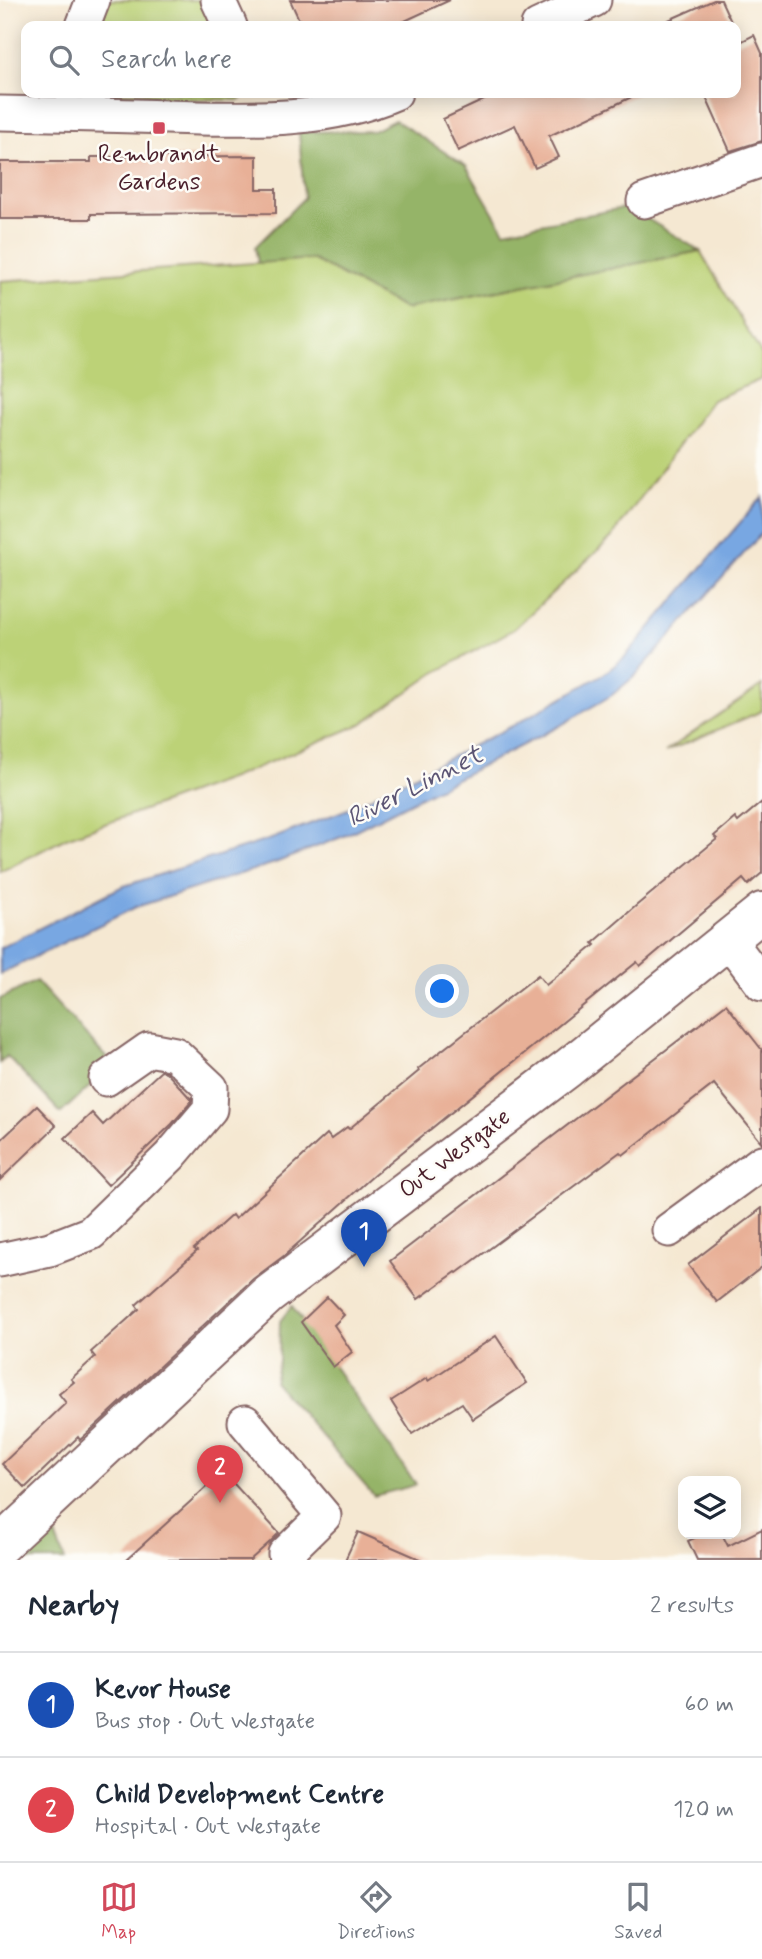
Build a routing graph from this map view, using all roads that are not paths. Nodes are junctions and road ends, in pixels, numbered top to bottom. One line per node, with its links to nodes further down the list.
1 (93, 0): 4 (street)
2 (218, 0): 5 (street)
3 (594, 0): 6 (street)
4 (85, 21)
5 (228, 21)
6 (549, 21)
7 (383, 98): 9 (street)
8 (55, 103): 9 (street); 10 (street)
9 (260, 106)
10 (0, 113)
11 (762, 160): 12 (street)
12 (644, 201)
13 (762, 912): 14 (main road, Out Westgate)
14 (728, 939): 15 (street); 21 (main road, Out Westgate)
15 (762, 984)
16 (106, 1079): 19 (street)
17 (762, 1163): 18 (street)
18 (669, 1230)
19 (0, 1261)
20 (245, 1422): 22 (street)
21 (1, 1542)
22 (286, 1560)

